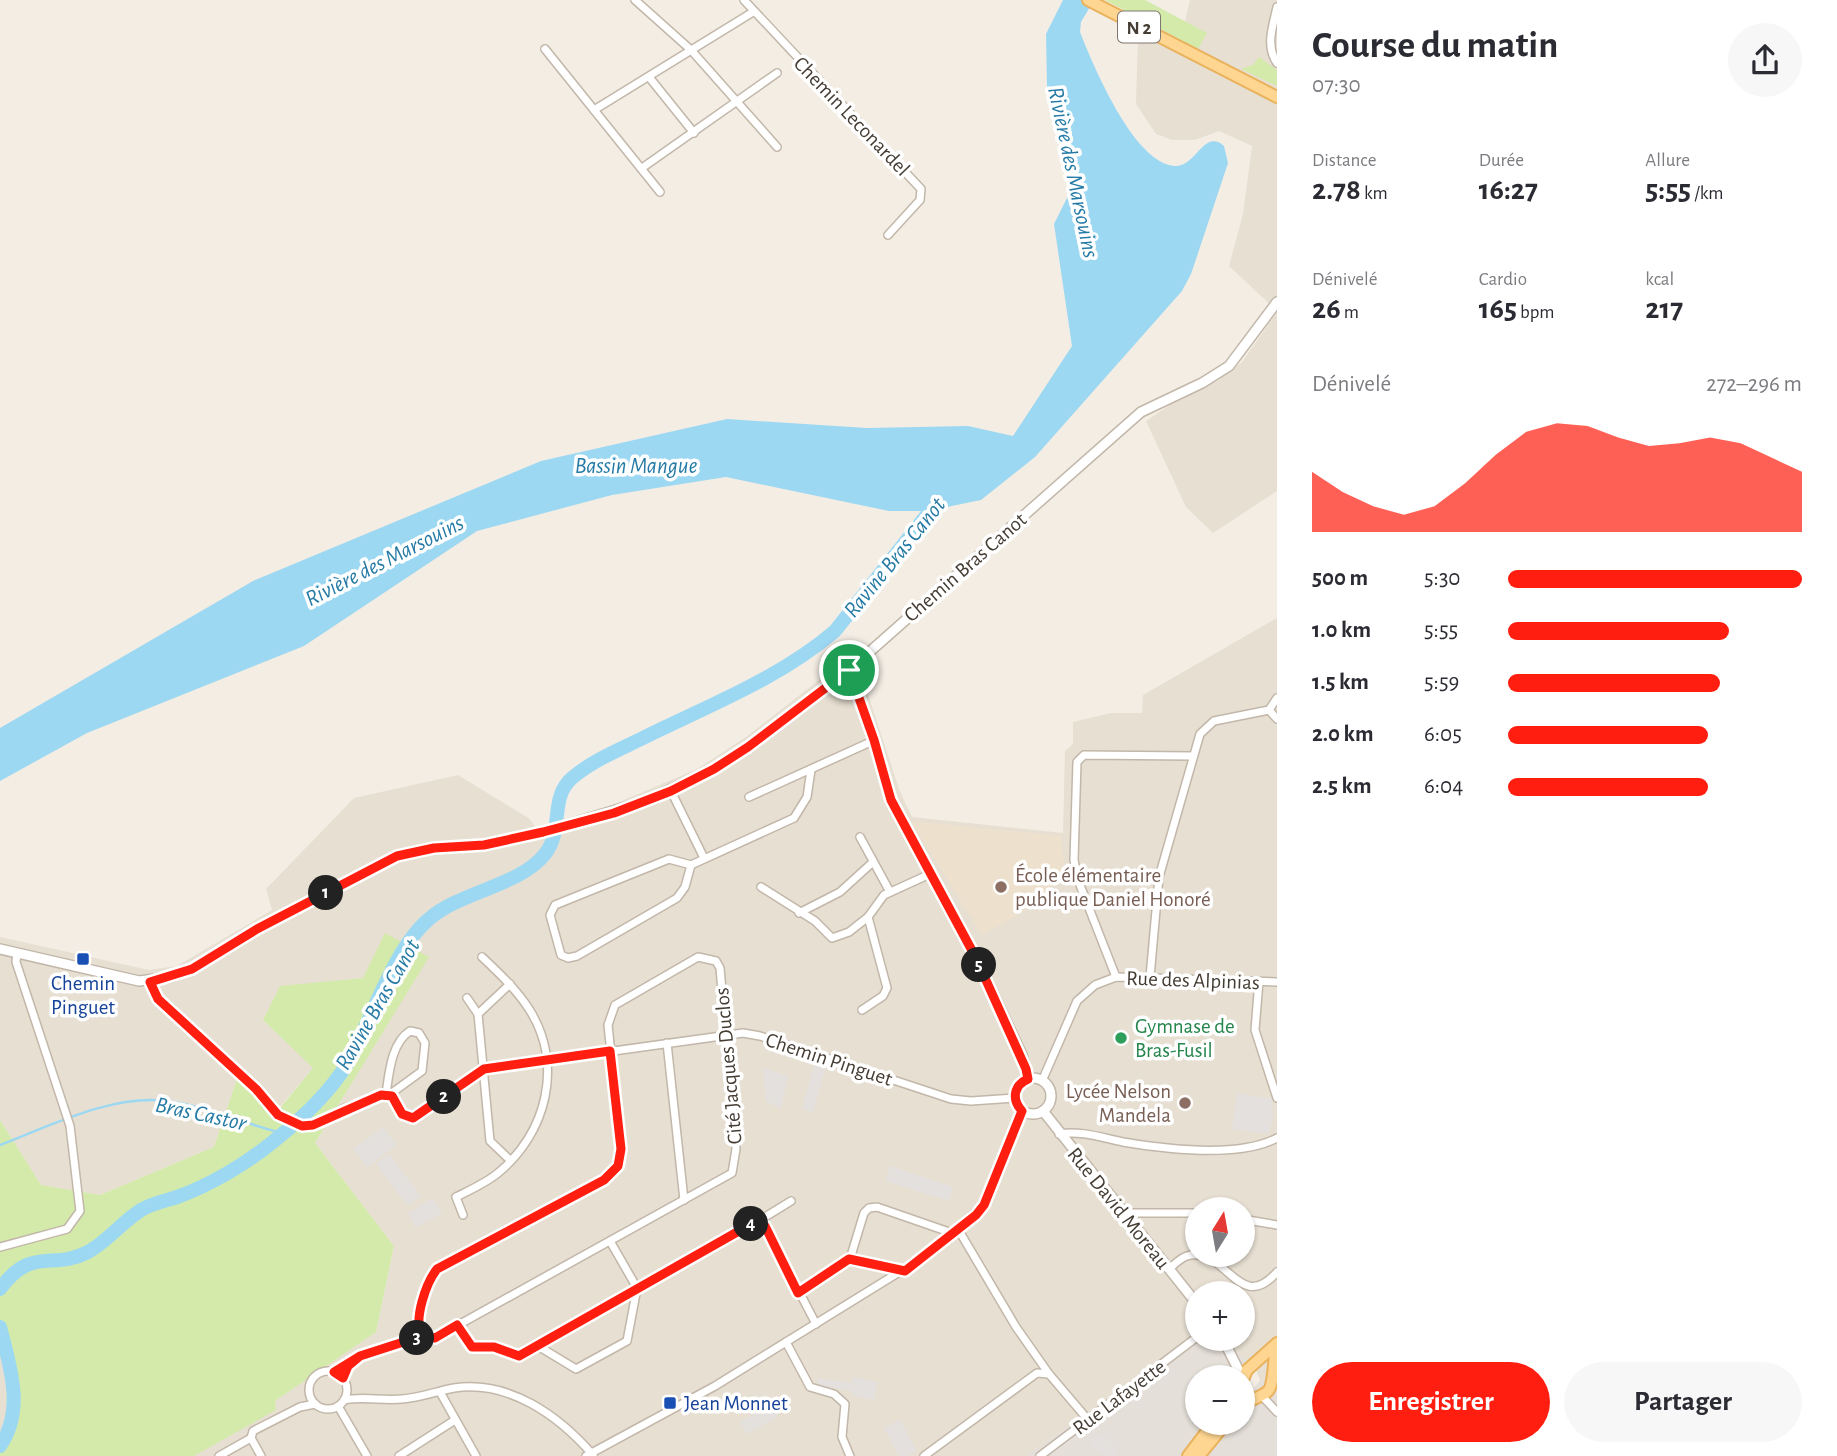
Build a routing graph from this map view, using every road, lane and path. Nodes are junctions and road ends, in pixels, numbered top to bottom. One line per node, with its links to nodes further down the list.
1 (635, 0): 7 (street)
2 (744, 0): 5 (street, Chemin Leconardel)
3 (1088, 0): 11 (main road, N 2)
4 (1277, 7): 8 (street)
5 (753, 12): 7 (street); 18 (street, Chemin Leconardel)
6 (545, 48): 13 (street)
7 (691, 50): 10 (street); 12 (street)
8 (1277, 63)
9 (777, 73): 12 (street)
10 (649, 77): 13 (street); 14 (street)
11 (1277, 98)
12 (737, 103): 14 (street); 15 (street)
13 (594, 110): 16 (street)
14 (694, 133): 16 (street)
15 (777, 147)
16 (642, 169): 17 (street)
17 (660, 192)
18 (888, 235)
19 (1277, 302): 20 (street, Chemin Bras Canot)
20 (849, 670): 24 (street); 27 (street, Chemin Bras Canot)
21 (1277, 698): 22 (street)
22 (1269, 710): 23 (street); 25 (street)
23 (1277, 719)
24 (874, 740): 26 (street); 33 (street)
25 (1192, 756): 41 (street); 42 (street)
26 (811, 770): 28 (street); 30 (street)
27 (671, 791): 30 (street); 44 (street, Chemin Bras Canot)
28 (749, 797)
29 (860, 837): 31 (street)
30 (704, 858): 32 (street)
31 (873, 862): 35 (street); 36 (street)
32 (691, 864): 32 (street)
33 (930, 874): 35 (street); 55 (street)
34 (761, 887): 36 (street)
35 (890, 892): 37 (street)
36 (799, 913): 37 (street)
37 (867, 917): 48 (street)
38 (0, 949): 39 (street, Chemin Bras Canot)
39 (18, 953): 44 (street, Chemin Bras Canot); 75 (street)
40 (482, 957): 46 (street)
41 (1116, 977): 42 (street, Rue des Alpinias); 56 (street, Rue des Alpinias)
42 (1150, 977): 43 (street, Rue des Alpinias)
43 (1259, 981): 45 (street, Rue des Alpinias); 59 (street)
44 (150, 982): 57 (street)
45 (1277, 982)
46 (510, 984): 49 (street); 53 (street)
47 (467, 998): 49 (street)
48 (862, 1010)
49 (478, 1014): 54 (street)
50 (725, 1035): 51 (street, Chemin Pinguet); 52 (street, Cité Jacques Duclos); 58 (street, Chemin Pinguet); 65 (street, Cité Jacques Duclos)
51 (667, 1043): 52 (street, Chemin Pinguet); 65 (street)
52 (610, 1051): 53 (street, Chemin Pinguet); 85 (street, Cité Jacques Duclos)
53 (548, 1059): 54 (street, Chemin Pinguet); 64 (street)
54 (484, 1069): 57 (street, Chemin Pinguet); 64 (street)
55 (1028, 1079): 56 (street); 58 (street)
56 (1042, 1081): 61 (street)
57 (387, 1095): 57 (street)
58 (1015, 1098): 60 (street)
59 (1277, 1098)
60 (1022, 1111): 61 (street); 73 (street)
61 (1043, 1111): 62 (street, Rue David Moreau)
62 (1059, 1135): 63 (street); 67 (street, Rue David Moreau)
63 (1277, 1138)
64 (510, 1160): 69 (street)
65 (684, 1200): 74 (street, Cité Jacques Duclos)
66 (790, 1201): 71 (street)
67 (1124, 1213): 68 (street); 77 (street, Rue David Moreau)
68 (1185, 1213)
69 (463, 1215)
70 (1255, 1221): 72 (street)
71 (761, 1224): 80 (street); 82 (street)
72 (1277, 1225)
73 (955, 1231): 76 (street); 78 (street); 98 (street)
74 (610, 1241): 80 (street); 84 (street, Cité Jacques Duclos)
75 (0, 1247)
76 (849, 1259): 78 (street); 82 (street)
77 (1169, 1269): 79 (street); 81 (street, Rue David Moreau)
78 (905, 1271): 83 (street)
79 (1277, 1272)
80 (637, 1288): 88 (street); 88 (street)
81 (1185, 1289)
82 (798, 1293): 83 (street)
83 (816, 1324): 86 (street)
84 (457, 1325): 85 (street, Cité Jacques Duclos); 88 (street)
85 (422, 1336): 94 (street, Cité Jacques Duclos)
86 (786, 1342): 117 (street); 123 (street)
87 (1277, 1343): 93 (main road); 97 (main road)
88 (538, 1346)
89 (1185, 1346): 113 (street, Rue Lafayette)
90 (1231, 1351): 91 (street); 92 (street)
91 (1236, 1365)
92 (1249, 1365)
93 (1254, 1365)
94 (348, 1366): 96 (street, Cité Jacques Duclos); 99 (street)
95 (1255, 1367): 97 (main road)
96 (334, 1372): 99 (street); 103 (street)
97 (1271, 1373): 101 (main road)
98 (1049, 1374): 113 (street); 124 (street)
99 (343, 1378): 100 (street)
100 (347, 1388): 106 (street); 108 (street)
101 (1275, 1390): 105 (main road)
102 (440, 1392): 106 (street); 112 (street); 117 (street)
103 (309, 1393): 109 (street); 110 (street)
104 (1255, 1394): 105 (main road)
105 (1259, 1395): 107 (main road); 111 (street)
106 (360, 1396): 108 (street)
107 (1255, 1398)
108 (341, 1403): 109 (street); 120 (street)
109 (315, 1404): 110 (street)
110 (300, 1407): 116 (street)
111 (1277, 1412)
112 (455, 1420): 121 (street); 122 (street)
113 (1089, 1421): 125 (street, Rue Lafayette)
114 (1204, 1435): 126 (main road)
115 (1216, 1435): 127 (main road)
116 (251, 1438): 118 (street); 119 (street)
117 (590, 1455)
118 (219, 1456)
119 (261, 1456)
120 (367, 1456)
121 (399, 1456)
122 (476, 1456)
123 (850, 1456)
124 (924, 1456)
125 (1040, 1456)
126 (1188, 1456)
127 (1199, 1456)

